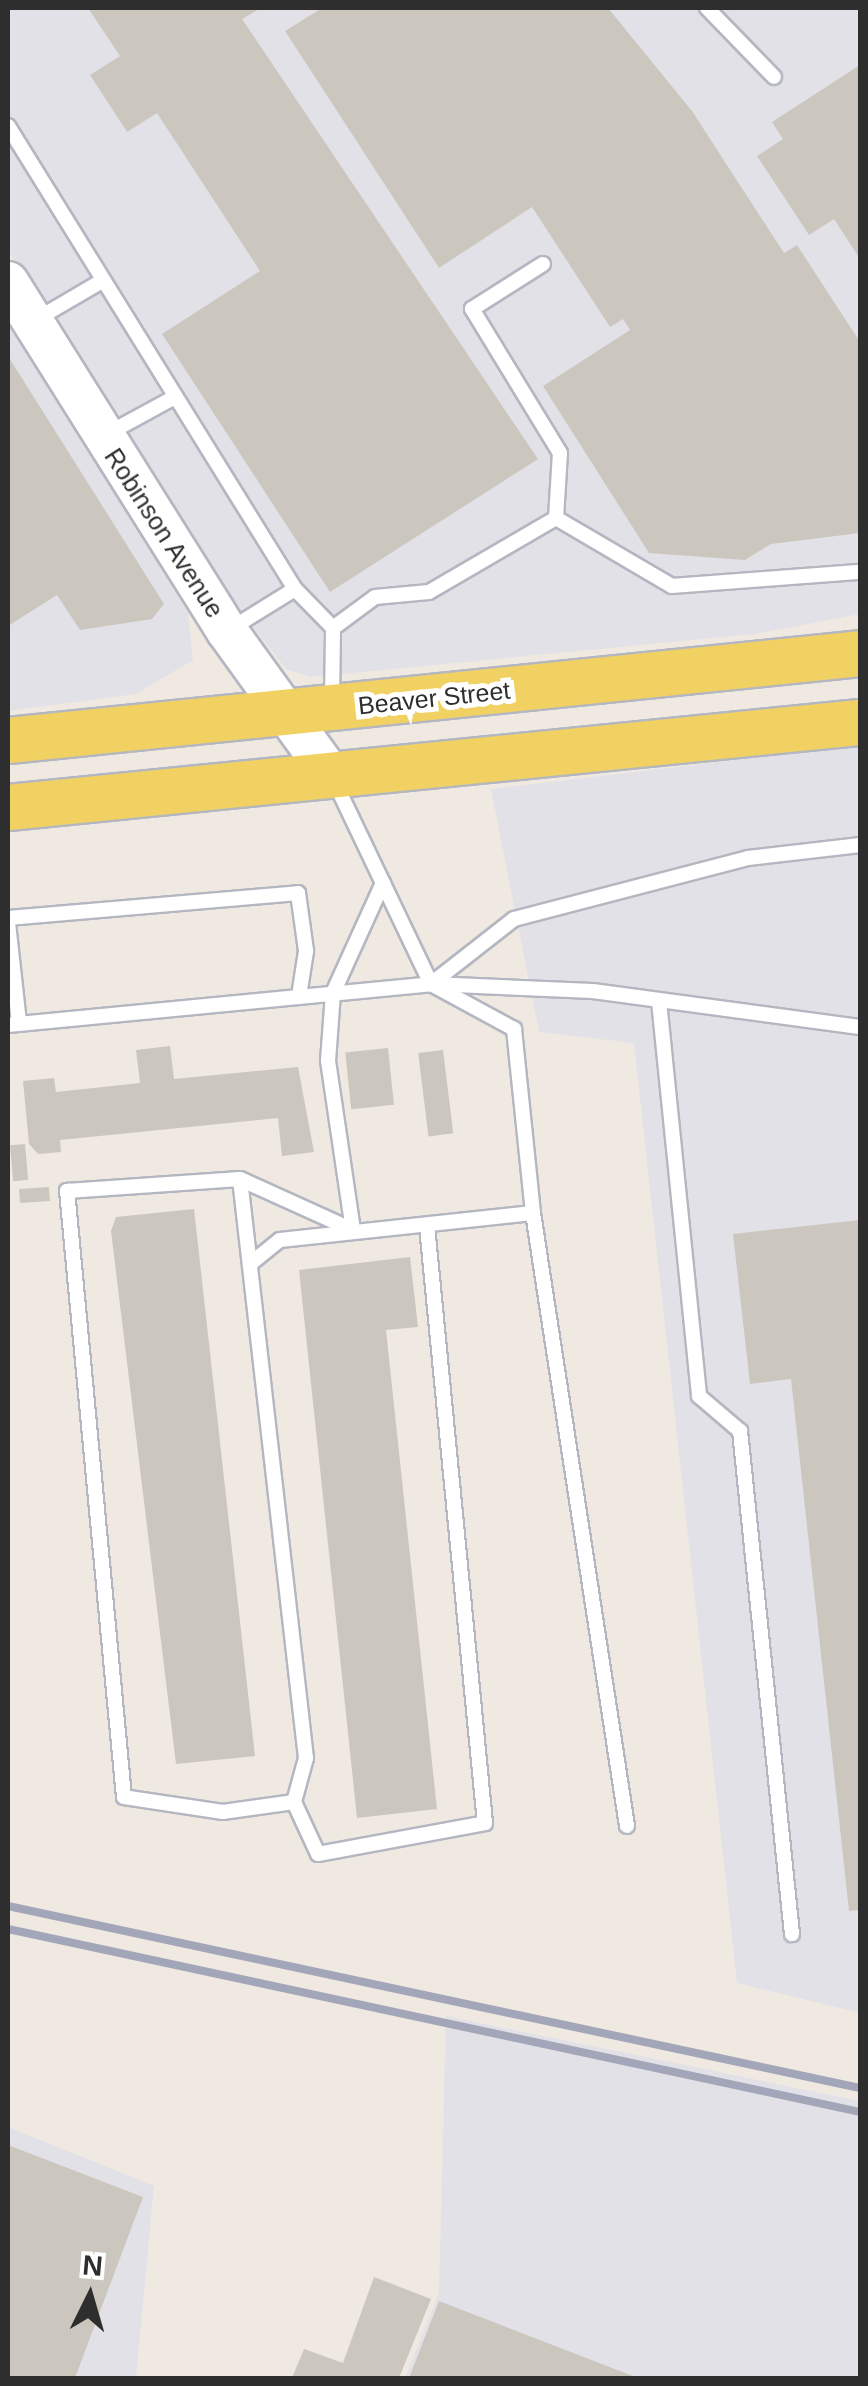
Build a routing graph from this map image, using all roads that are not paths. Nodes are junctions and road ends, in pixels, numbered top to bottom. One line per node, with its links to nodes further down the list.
1 (707, 8): 2 (lane)
2 (774, 77)
3 (8, 126): 5 (lane)
4 (544, 264): 10 (lane)
5 (102, 281): 7 (lane); 8 (lane)
6 (8, 282): 7 (street, Robinson Avenue)
7 (32, 322): 9 (street, Robinson Avenue)
8 (175, 398): 9 (lane); 12 (lane)
9 (102, 436): 14 (street, Robinson Avenue)
10 (556, 518): 11 (lane); 13 (lane)
11 (860, 572)
12 (296, 589): 13 (lane); 14 (lane)
13 (334, 628): 16 (lane)
14 (227, 631): 16 (street, Robinson Avenue)
15 (860, 654): 16 (main road, Beaver Street)
16 (310, 711): 18 (main road, Beaver Street); 19 (street, Robinson Avenue)
17 (860, 722): 19 (main road)
18 (8, 740)
19 (331, 776): 20 (main road); 22 (lane)
20 (8, 808)
21 (860, 845): 24 (lane)
22 (383, 883): 24 (lane); 25 (lane)
23 (8, 921): 26 (lane); 28 (lane)
24 (431, 984): 25 (lane); 27 (lane); 31 (lane)
25 (334, 993): 26 (lane); 33 (lane)
26 (298, 996): 28 (lane)
27 (658, 1000): 29 (lane); 37 (lane)
28 (13, 1024)
29 (860, 1028)
30 (240, 1180): 33 (lane); 34 (lane); 35 (lane)
31 (533, 1213): 32 (lane); 36 (lane)
32 (427, 1226): 33 (lane); 35 (lane)
33 (352, 1230): 34 (lane)
34 (250, 1264): 35 (lane)
35 (294, 1802)
36 (627, 1826)
37 (792, 1934)

